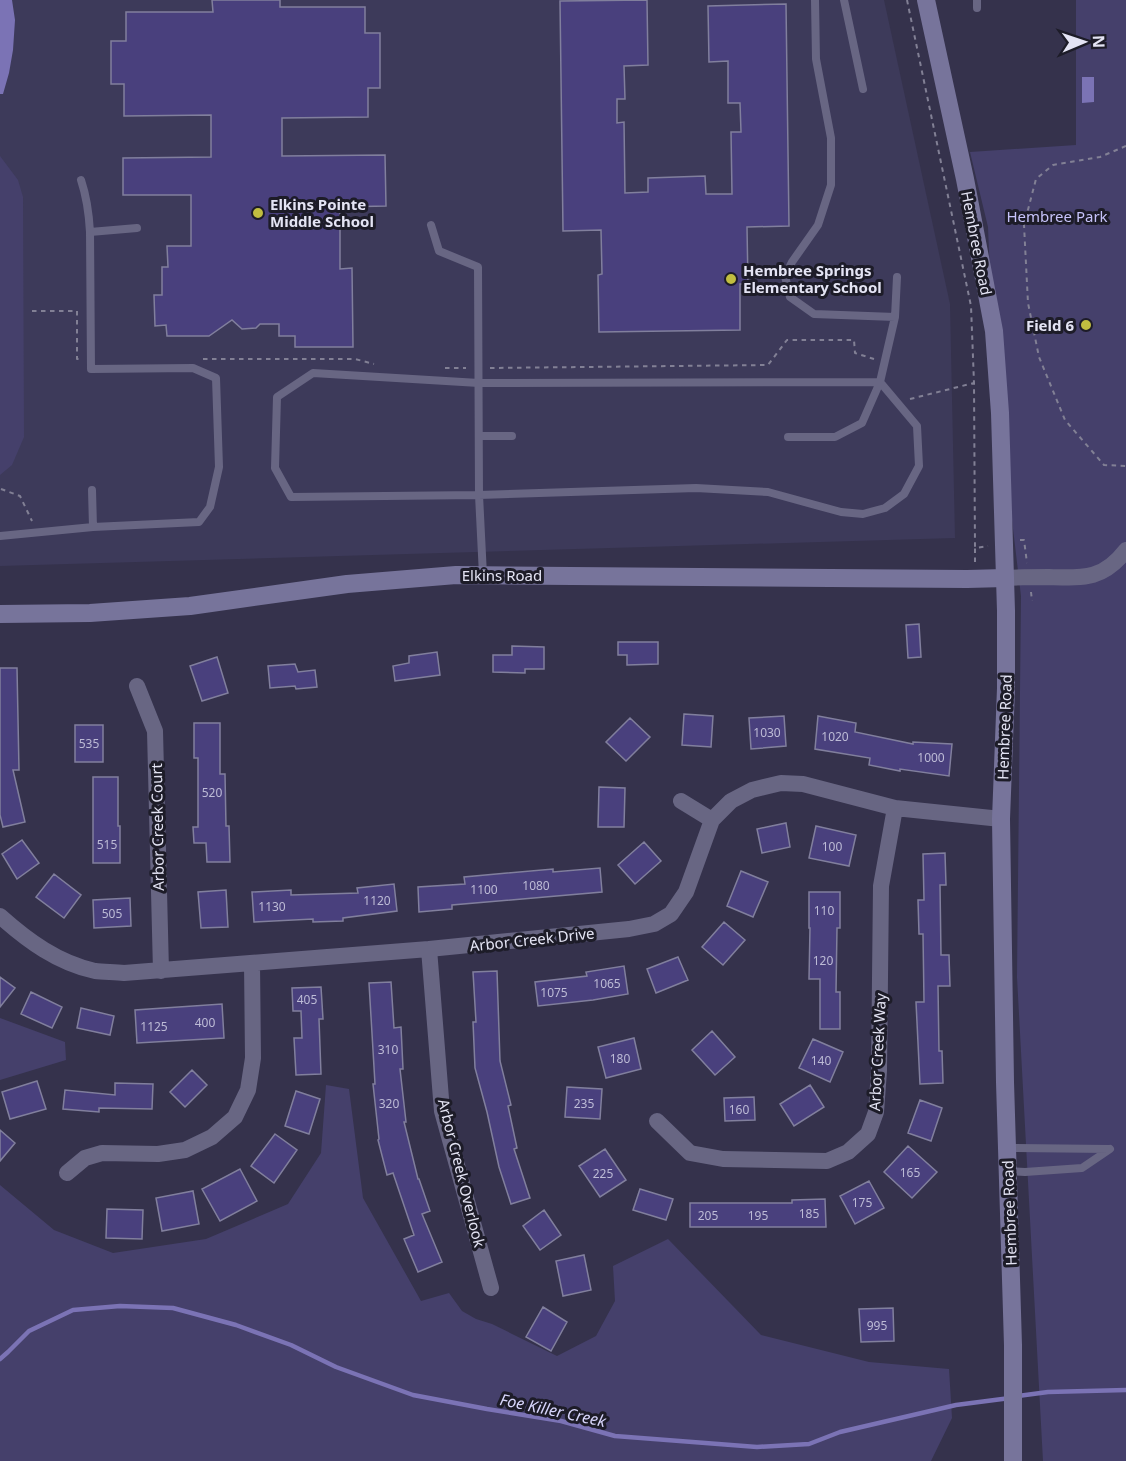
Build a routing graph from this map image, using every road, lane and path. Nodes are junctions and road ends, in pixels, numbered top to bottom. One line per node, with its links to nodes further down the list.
1 (814, 0): 13 (lane)
2 (907, 0): 22 (path)
3 (926, 0): 37 (street, Hembree Road)
4 (842, 2): 5 (lane)
5 (863, 89)
6 (1126, 146): 27 (path)
7 (81, 180): 10 (lane)
8 (431, 225): 19 (lane)
9 (137, 228): 10 (lane)
10 (90, 232): 14 (lane)
11 (897, 277): 13 (lane)
12 (32, 311): 14 (path)
13 (895, 317): 16 (lane)
14 (91, 358): 31 (lane)
15 (198, 359): 17 (path)
16 (884, 363): 19 (path); 20 (lane)
17 (376, 364)
18 (443, 368): 19 (path)
19 (478, 368): 21 (lane)
20 (880, 382): 21 (lane); 26 (lane); 30 (lane)
21 (479, 383): 24 (lane); 30 (lane)
22 (974, 383): 23 (path); 34 (path)
23 (910, 399)
24 (479, 436): 25 (lane); 30 (lane)
25 (512, 436)
26 (788, 437)
27 (1126, 466)
28 (1, 489): 32 (path)
29 (92, 490): 31 (lane)
30 (479, 495): 36 (lane)
31 (93, 527): 32 (lane)
32 (37, 532): 33 (lane)
33 (0, 536)
34 (975, 548)
35 (1126, 550): 37 (street)
36 (483, 575): 37 (street, Elkins Road); 38 (street, Elkins Road)
37 (1005, 578): 42 (street, Hembree Road)
38 (0, 614)
39 (137, 686): 47 (street, Arbor Creek Court)
40 (681, 801): 43 (street)
41 (895, 808): 42 (street, Arbor Creek Drive); 43 (street, Arbor Creek Drive); 48 (street, Arbor Creek Way)
42 (1001, 819): 49 (street, Hembree Road)
43 (712, 820): 45 (street, Arbor Creek Drive)
44 (0, 916): 47 (street, Arbor Creek Drive)
45 (429, 949): 46 (street, Arbor Creek Drive); 52 (street, Arbor Creek Overlook)
46 (252, 963): 47 (street, Arbor Creek Drive); 51 (street)
47 (160, 971)
48 (657, 1120)
49 (1007, 1148): 50 (street, Hembree Road); 50 (lane)
50 (1007, 1171): 53 (street, Hembree Road)
51 (67, 1173)
52 (491, 1288)
53 (1013, 1461)

